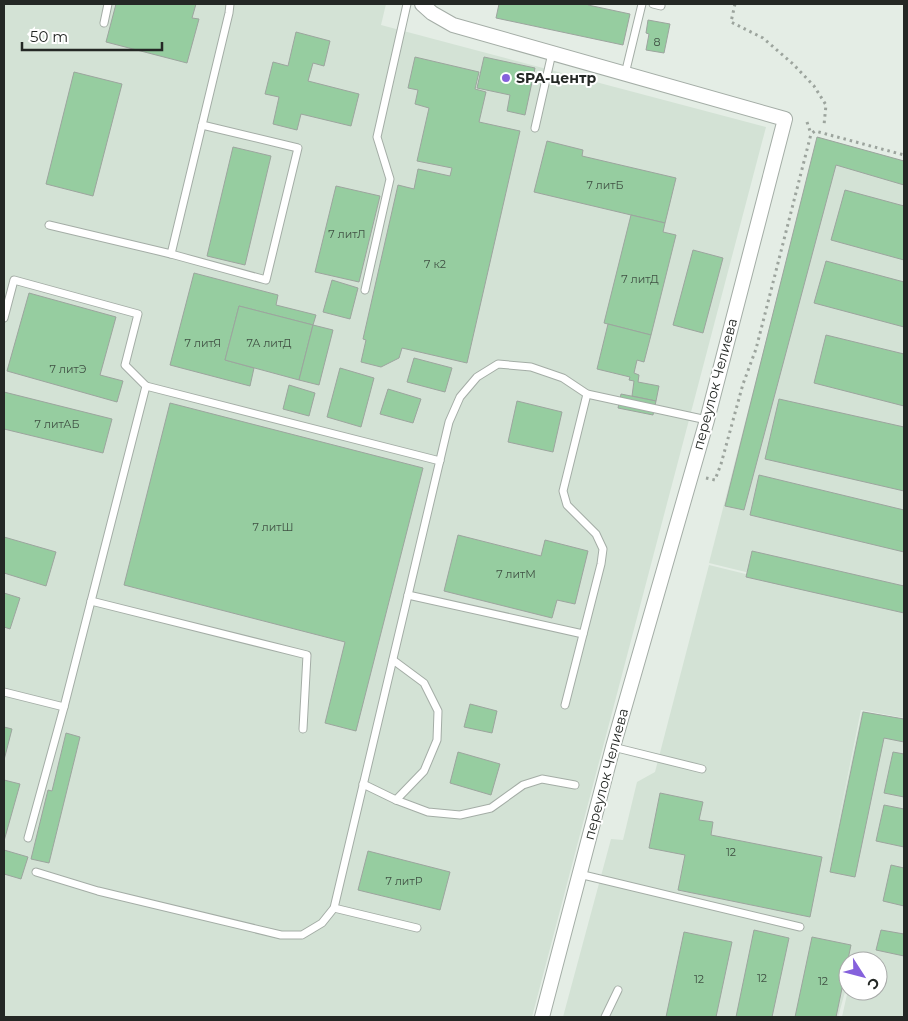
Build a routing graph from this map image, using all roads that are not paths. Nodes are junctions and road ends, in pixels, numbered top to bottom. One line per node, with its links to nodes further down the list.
1 (108, 4): 8 (lane)
2 (230, 4): 11 (lane)
3 (407, 4): 15 (lane)
4 (422, 4): 9 (street, переулок Челиева)
5 (642, 4): 10 (lane)
6 (653, 4): 7 (lane)
7 (662, 4)
8 (104, 23)
9 (552, 53): 10 (street, переулок Челиева); 12 (lane)
10 (625, 74): 19 (street, переулок Челиева)
11 (202, 125): 14 (lane); 14 (lane)
12 (534, 128)
13 (49, 225): 14 (lane)
14 (171, 254)
15 (365, 290)
16 (4, 318): 17 (lane)
17 (146, 386): 20 (lane); 22 (lane)
18 (587, 394): 19 (lane); 20 (lane); 23 (lane)
19 (707, 420): 29 (street, переулок Челиева)
20 (440, 461): 21 (lane)
21 (408, 594): 23 (lane); 24 (lane)
22 (91, 601): 27 (lane); 28 (lane)
23 (583, 634): 26 (lane)
24 (393, 660): 31 (lane); 33 (lane)
25 (4, 692): 27 (lane)
26 (565, 705)
27 (64, 707): 34 (lane)
28 (303, 729)
29 (613, 747): 30 (lane); 36 (street, переулок Челиева)
30 (702, 769)
31 (364, 784): 33 (lane); 37 (lane)
32 (574, 785): 33 (lane)
33 (396, 800)
34 (28, 838)
35 (36, 872): 37 (lane)
36 (579, 874): 38 (lane); 41 (street, переулок Челиева)
37 (334, 908): 39 (lane)
38 (800, 927)
39 (417, 928)
40 (618, 990): 42 (lane)
41 (542, 1017)
42 (605, 1017)

